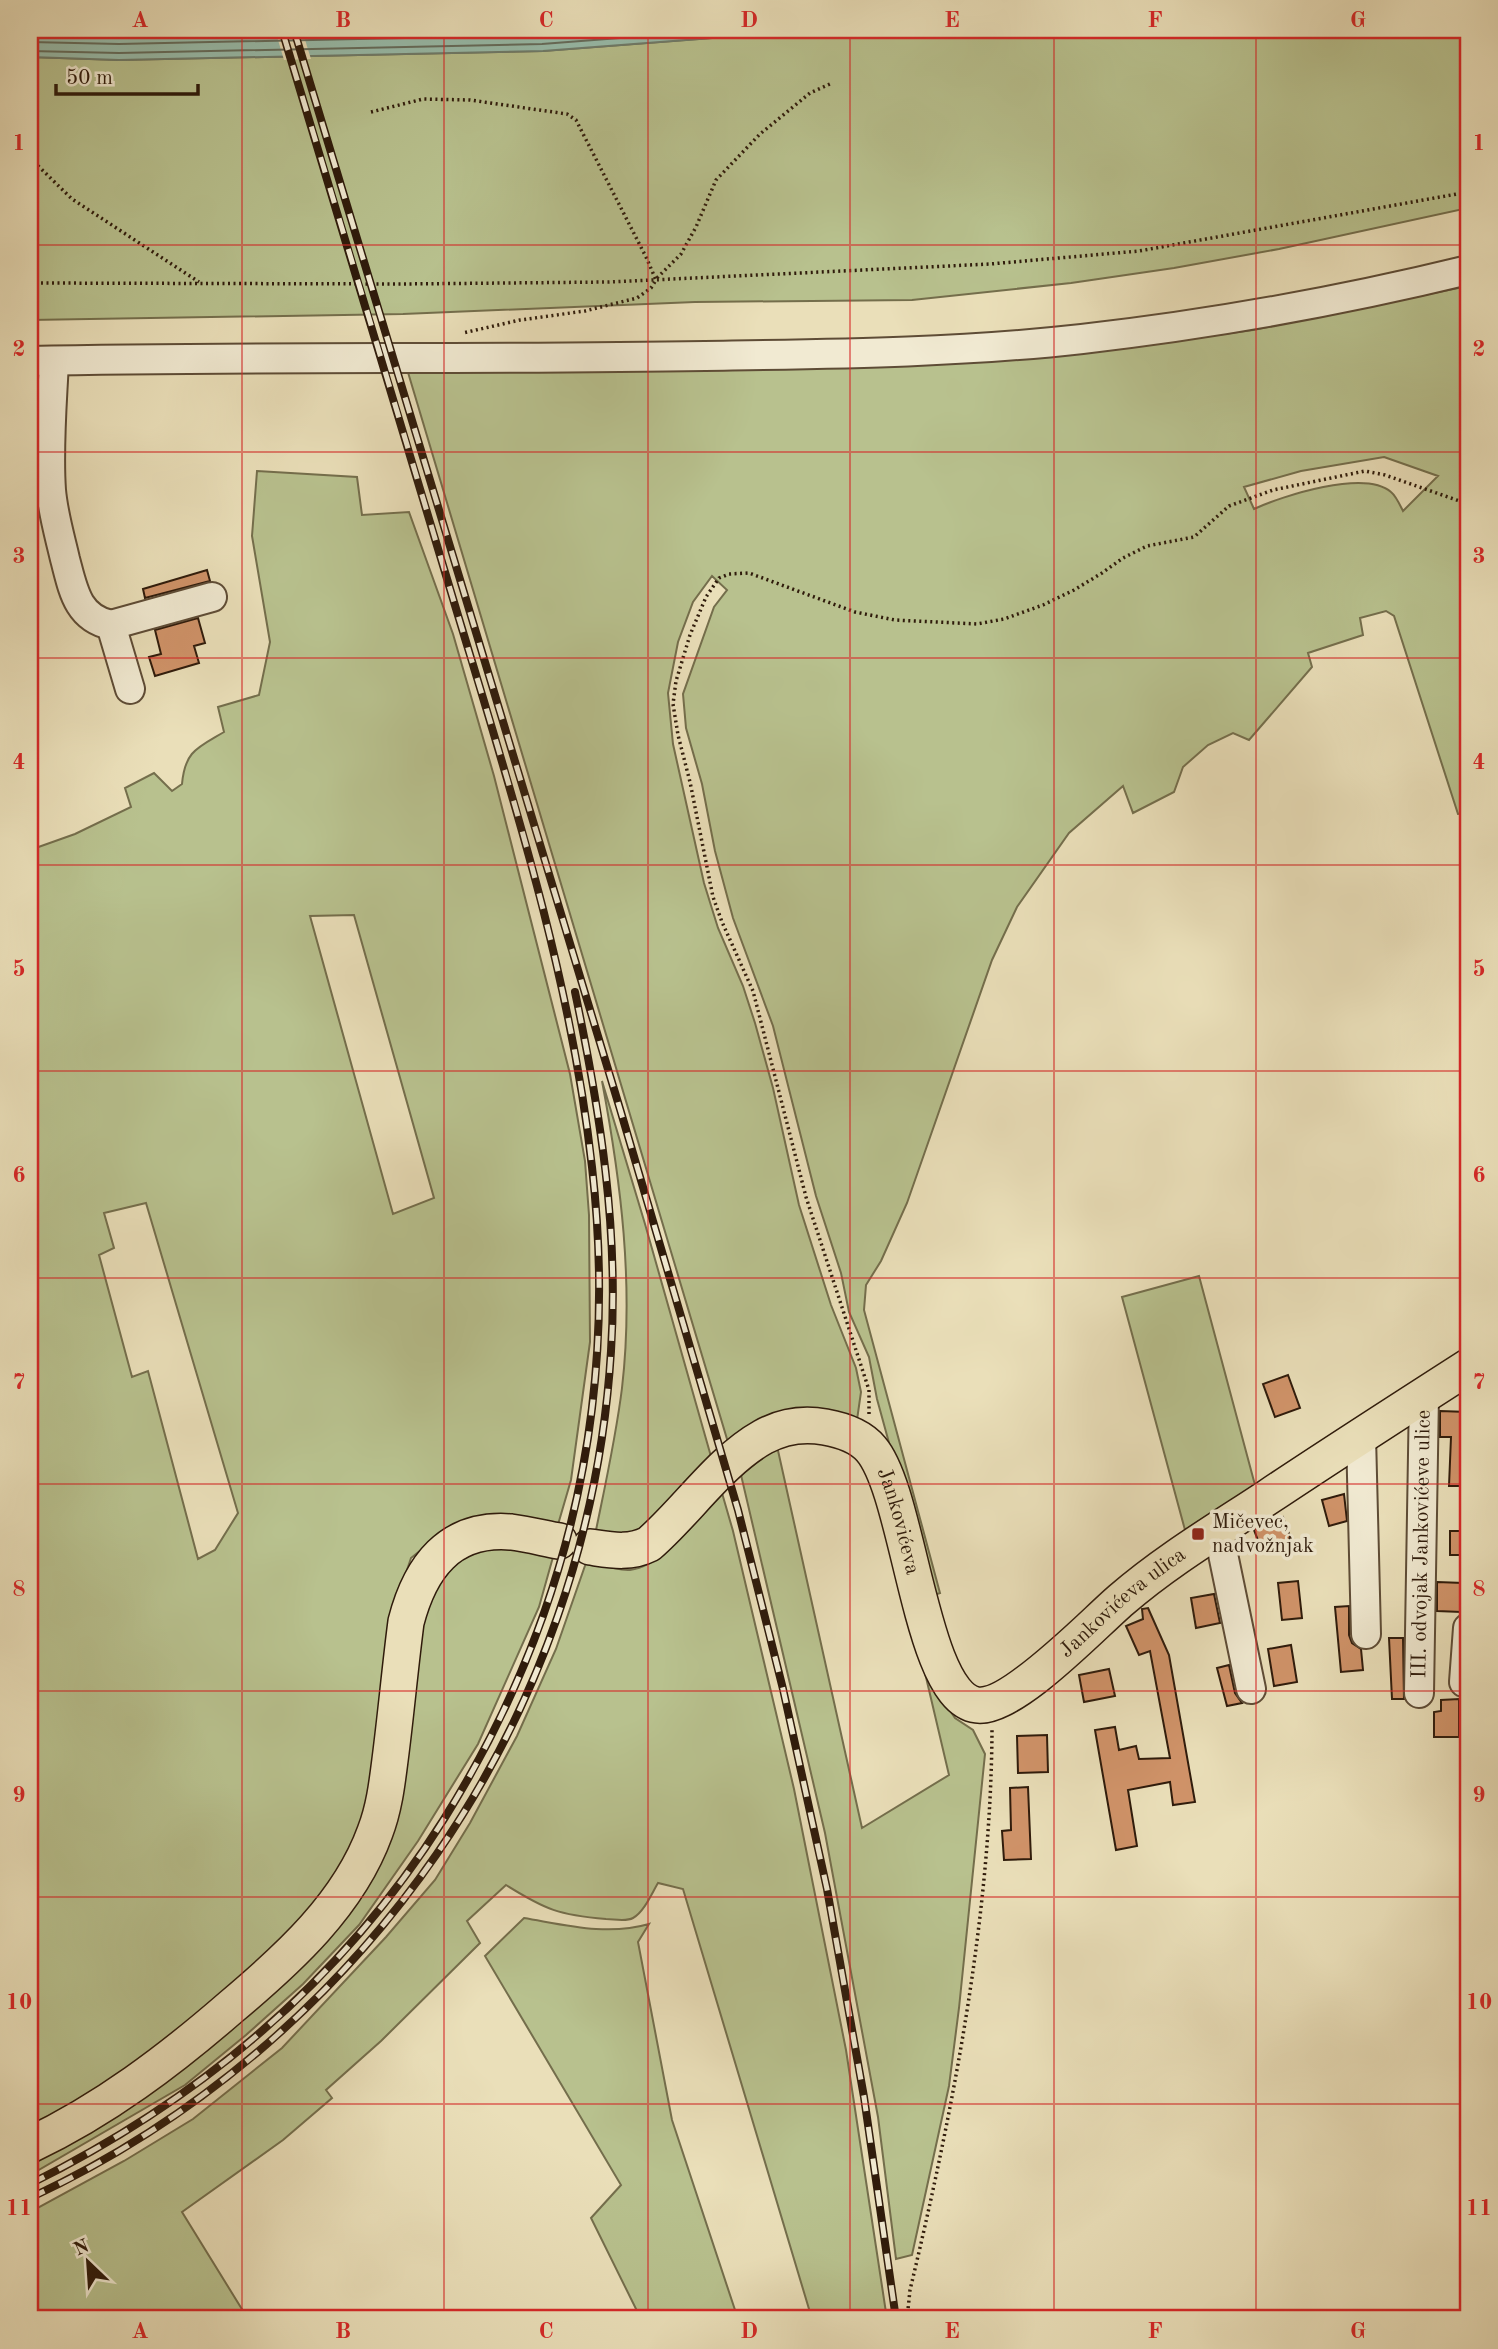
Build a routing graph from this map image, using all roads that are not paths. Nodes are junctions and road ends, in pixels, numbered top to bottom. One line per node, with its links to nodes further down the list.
1 (1468, 270): 2 (street)
2 (42, 361): 4 (street)
3 (212, 597): 4 (street)
4 (111, 625): 5 (street)
5 (130, 689)
6 (1468, 1367): 7 (main road, Jankovićeva ulica)
7 (1424, 1395): 8 (main road, Jankovićeva ulica); 14 (street, III. odvojak Jankovićeve ulice)
8 (1361, 1436): 9 (main road, Jankovićeva ulica); 11 (street)
9 (1218, 1530): 13 (street); 15 (main road, Jankovićeva ulica)
10 (1468, 1628): 12 (street)
11 (1366, 1634)
12 (1464, 1682)
13 (1251, 1689)
14 (1419, 1693)
15 (992, 1703): 16 (main road, Jankovićeva)
16 (30, 2145)

